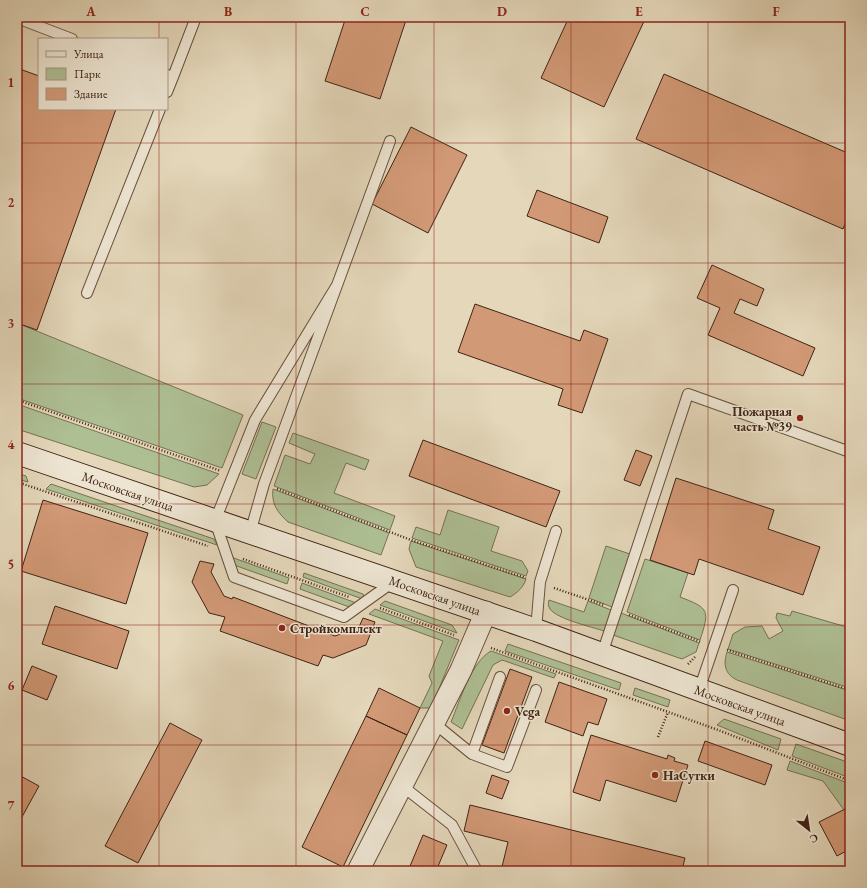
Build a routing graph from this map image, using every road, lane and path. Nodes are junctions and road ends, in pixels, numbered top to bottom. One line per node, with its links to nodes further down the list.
1 (196, 17): 4 (lane)
2 (17, 18): 3 (lane)
3 (69, 38)
4 (170, 76): 5 (lane)
5 (168, 87)
6 (160, 110): 9 (lane)
7 (390, 141): 8 (lane)
8 (337, 284): 13 (lane); 15 (lane)
9 (87, 293)
10 (17, 400): 13 (path)
11 (850, 452): 28 (lane)
12 (17, 453): 16 (main road, Московская улица)
13 (232, 475): 16 (lane)
14 (17, 482): 19 (path)
15 (264, 484): 18 (lane); 21 (path)
16 (215, 521): 18 (main road, Московская улица); 19 (lane)
17 (556, 531): 21 (lane)
18 (250, 533): 20 (main road, Московская улица)
19 (226, 552): 24 (path); 24 (lane)
20 (394, 581): 24 (lane); 25 (main road, Московская улица)
21 (540, 582): 23 (path); 26 (lane)
22 (733, 590): 31 (lane)
23 (588, 600)
24 (365, 603): 27 (path)
25 (486, 612): 26 (main road, Московская улица); 27 (street)
26 (536, 630): 28 (main road, Московская улица)
27 (474, 642): 32 (path); 33 (street)
28 (602, 654): 31 (main road, Московская улица)
29 (500, 677): 36 (lane)
30 (536, 690): 36 (lane)
31 (699, 690): 35 (main road, Московская улица)
32 (668, 712): 34 (path); 37 (path)
33 (434, 723): 36 (lane); 38 (street)
34 (658, 737)
35 (850, 745)
36 (472, 754)
37 (850, 781)
38 (401, 785): 39 (street); 40 (lane)
39 (358, 871)
40 (477, 871)

